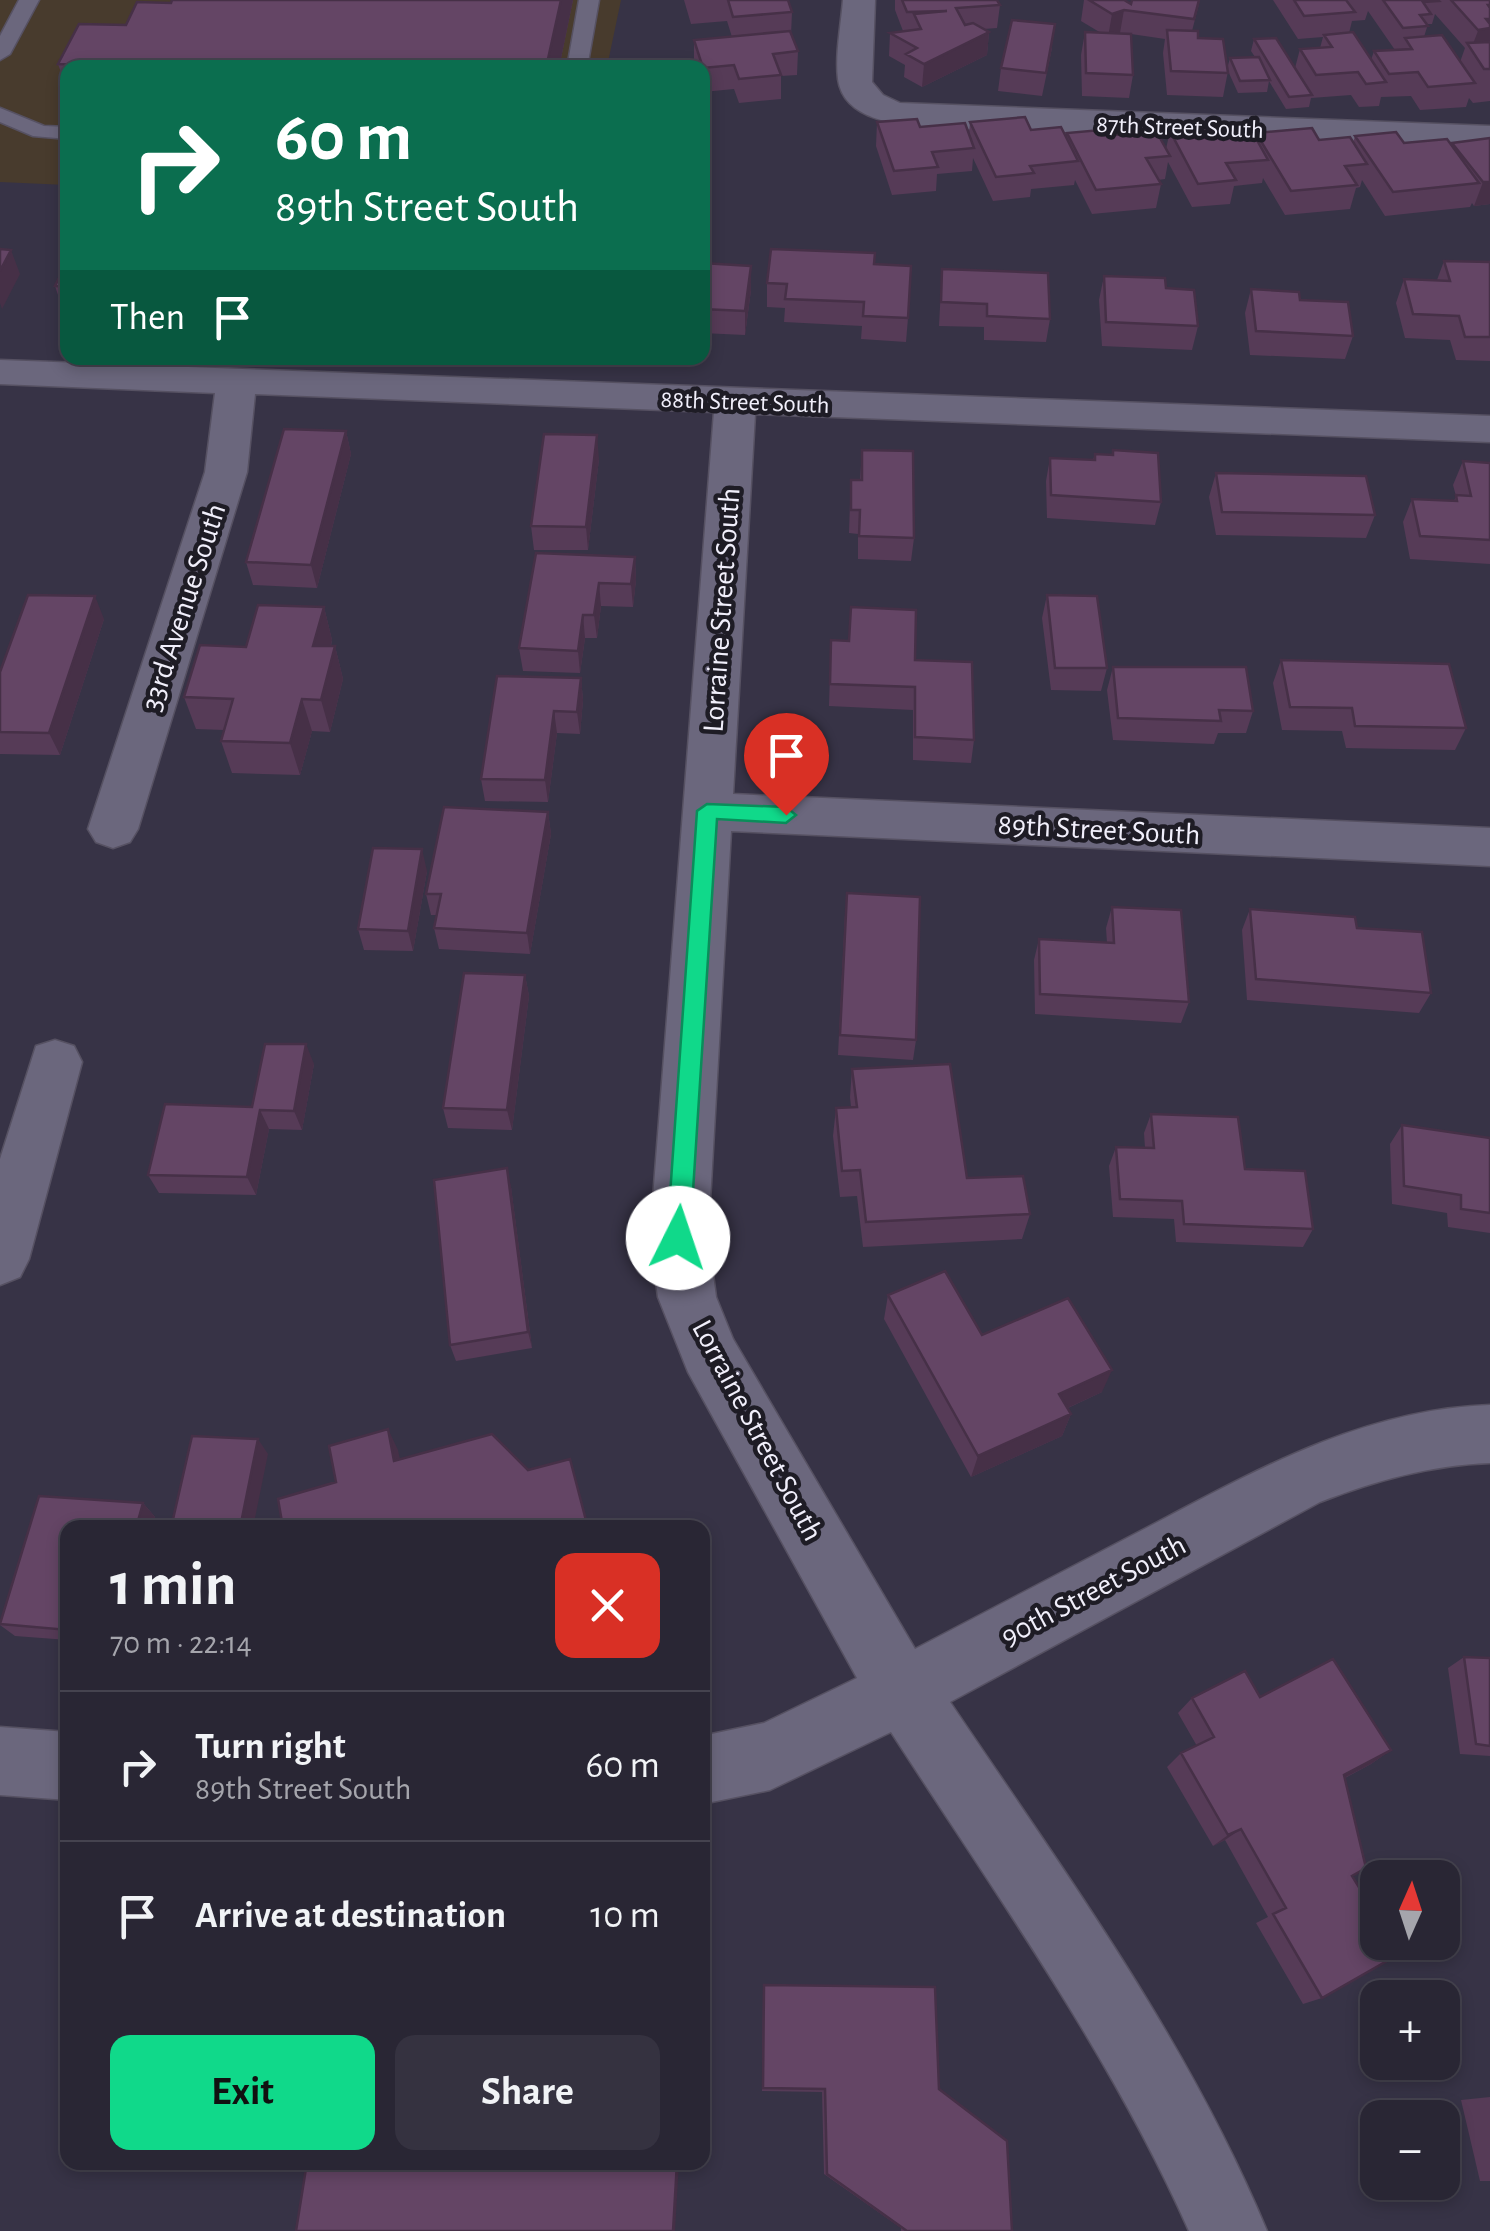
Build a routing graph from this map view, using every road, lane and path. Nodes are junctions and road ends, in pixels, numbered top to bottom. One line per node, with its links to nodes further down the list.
1 (30, 0): 4 (lane)
2 (590, 0): 5 (lane)
3 (859, 0): 8 (street, 87th Street South)
4 (0, 54)
5 (579, 60)
6 (0, 114): 7 (lane)
7 (60, 132)
8 (1490, 137)
9 (0, 372): 10 (street, 88th Street South)
10 (236, 382): 11 (street, 88th Street South); 14 (street, 33rd Avenue South)
11 (735, 400): 12 (street, 88th Street South); 13 (street, Lorraine Street South)
12 (1490, 429)
13 (707, 811): 15 (street, 89th Street South); 19 (street, Lorraine Street South)
14 (113, 829)
15 (1490, 848)
16 (55, 1062): 17 (street)
17 (0, 1259)
18 (1490, 1434): 19 (street, 90th Street South)
19 (904, 1691): 22 (street, 90th Street South); 23 (street, Lorraine Street South)
20 (0, 1761): 21 (street)
21 (60, 1765)
22 (710, 1768)
23 (1228, 2231)

